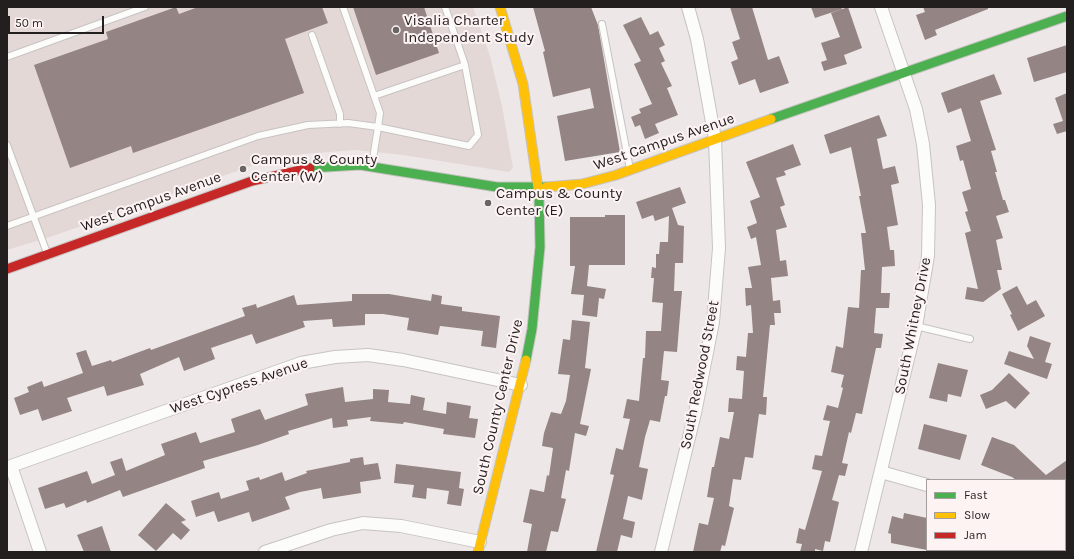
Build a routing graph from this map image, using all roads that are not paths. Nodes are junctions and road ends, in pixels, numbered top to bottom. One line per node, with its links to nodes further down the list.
1 (146, 7): 10 (lane)
2 (343, 7): 13 (lane)
3 (445, 7): 11 (lane)
4 (500, 7): 20 (street, South County Center Drive)
5 (688, 7): 16 (street, South Redwood Street)
6 (881, 7): 12 (street, South Whitney Drive)
7 (1067, 16): 12 (street, West Campus Avenue)
8 (602, 24): 19 (lane)
9 (312, 35): 14 (lane)
10 (7, 57)
11 (465, 64): 13 (lane); 15 (lane)
12 (904, 73): 16 (street, West Campus Avenue); 25 (street, South Whitney Drive)
13 (374, 96): 15 (lane)
14 (340, 124): 15 (lane); 21 (lane)
15 (378, 127): 18 (lane)
16 (715, 139): 19 (street, West Campus Avenue); 33 (street, South Redwood Street)
17 (7, 145): 21 (lane)
18 (372, 167): 20 (street, West Campus Avenue); 23 (street, West Campus Avenue)
19 (630, 170): 20 (street, West Campus Avenue)
20 (539, 188): 27 (street, South County Center Drive)
21 (33, 216): 22 (lane); 23 (lane)
22 (7, 226)
23 (47, 254): 24 (street, West Campus Avenue)
24 (7, 269)
25 (916, 326): 26 (lane); 28 (street, South Whitney Drive)
26 (970, 339)
27 (521, 385): 30 (street, South County Center Drive); 31 (street, West Cypress Avenue)
28 (881, 472): 29 (street); 34 (street, South Whitney Drive)
29 (926, 485)
30 (479, 547): 32 (street)
31 (40, 552)
32 (265, 552)
33 (661, 552)
34 (861, 552)

